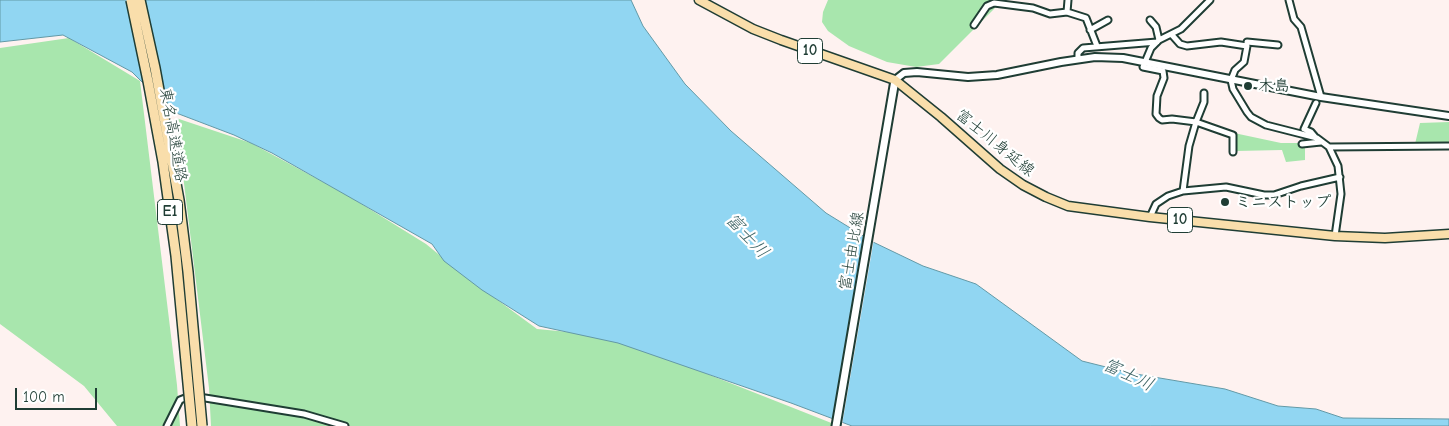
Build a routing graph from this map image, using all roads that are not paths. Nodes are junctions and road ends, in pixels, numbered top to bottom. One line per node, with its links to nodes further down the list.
1 (131, 0): 37 (highway, 東名高速道路 / E1, bridge)
2 (140, 0): 38 (highway, 東名高速道路 / E1, bridge)
3 (699, 0): 19 (main road, 富士川身延線 / 10)
4 (1068, 0): 7 (street)
5 (1210, 0): 12 (street)
6 (1288, 0): 22 (street)
7 (1067, 12): 10 (street); 11 (street)
8 (1108, 20): 11 (street)
9 (1150, 20): 13 (street)
10 (974, 25)
11 (1090, 30): 16 (street)
12 (1172, 35): 13 (street); 20 (street)
13 (1158, 41): 16 (street); 18 (street)
14 (1247, 42): 15 (street)
15 (1278, 45)
16 (1097, 46): 17 (street)
17 (1078, 60): 18 (street); 19 (street)
18 (1144, 62): 20 (street); 25 (street)
19 (895, 80): 33 (main road, 富士川身延線 / 10); 40 (main road, 富士由比線)
20 (1231, 80): 22 (street); 26 (street)
21 (1204, 93): 25 (street)
22 (1321, 97): 24 (street)
23 (1316, 103): 26 (street)
24 (1449, 116)
25 (1196, 122): 30 (street); 32 (street)
26 (1319, 140): 27 (street); 29 (street)
27 (1302, 144)
28 (1449, 146): 29 (street)
29 (1329, 147): 31 (street)
30 (1233, 152)
31 (1340, 177): 32 (street); 35 (street)
32 (1183, 190): 33 (street)
33 (1150, 217): 35 (main road, 富士川身延線 / 10)
34 (1449, 234): 35 (main road, 富士川身延線 / 10)
35 (1335, 236)
36 (167, 426): 39 (street)
37 (192, 426)
38 (202, 426)
39 (345, 426)
40 (836, 426)

